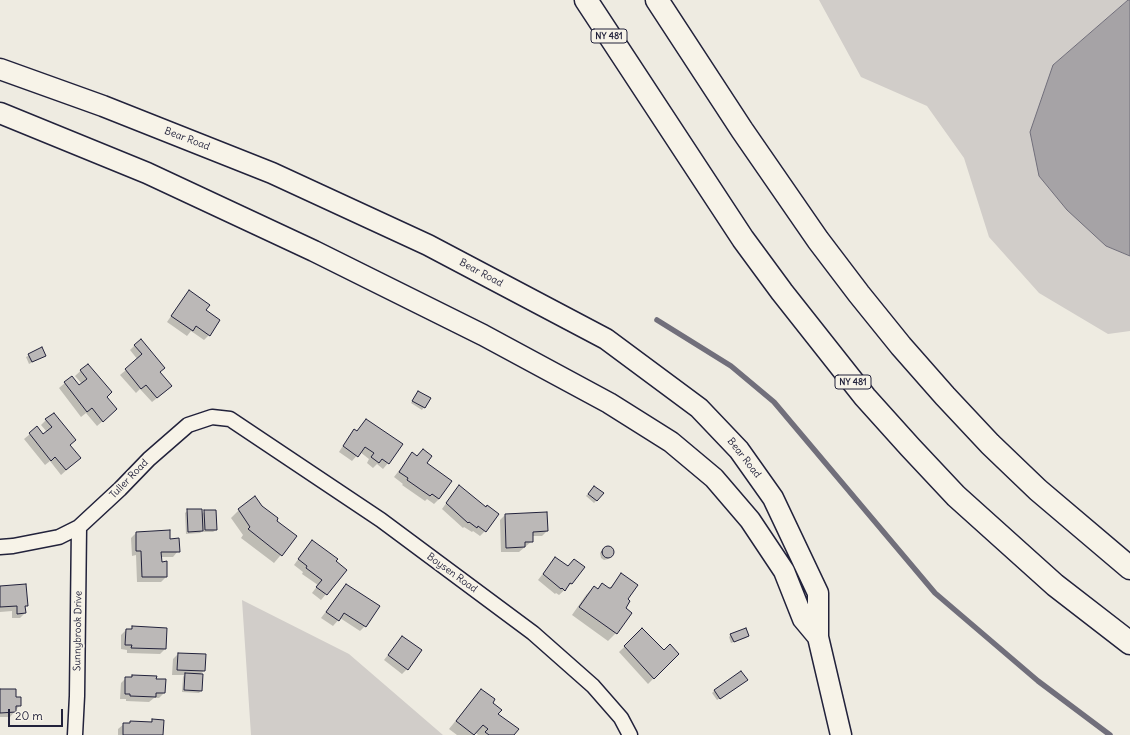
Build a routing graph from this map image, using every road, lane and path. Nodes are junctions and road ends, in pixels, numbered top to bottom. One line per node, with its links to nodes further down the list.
1 (574, 0): 5 (highway)
2 (586, 0): 5 (highway, NY 481)
3 (657, 0): 10 (highway)
4 (0, 70): 11 (street, Bear Road)
5 (632, 72): 12 (highway, NY 481)
6 (0, 113): 11 (street, Bear Road)
7 (254, 435): 8 (street, Tuller Road); 14 (street, Boysen Road)
8 (79, 527): 9 (street, Tuller Road); 13 (street, Sunnybrook Drive)
9 (0, 547)
10 (1130, 568)
11 (818, 637): 15 (street, Bear Road)
12 (1130, 643)
13 (75, 735)
14 (630, 735)
15 (841, 735)

